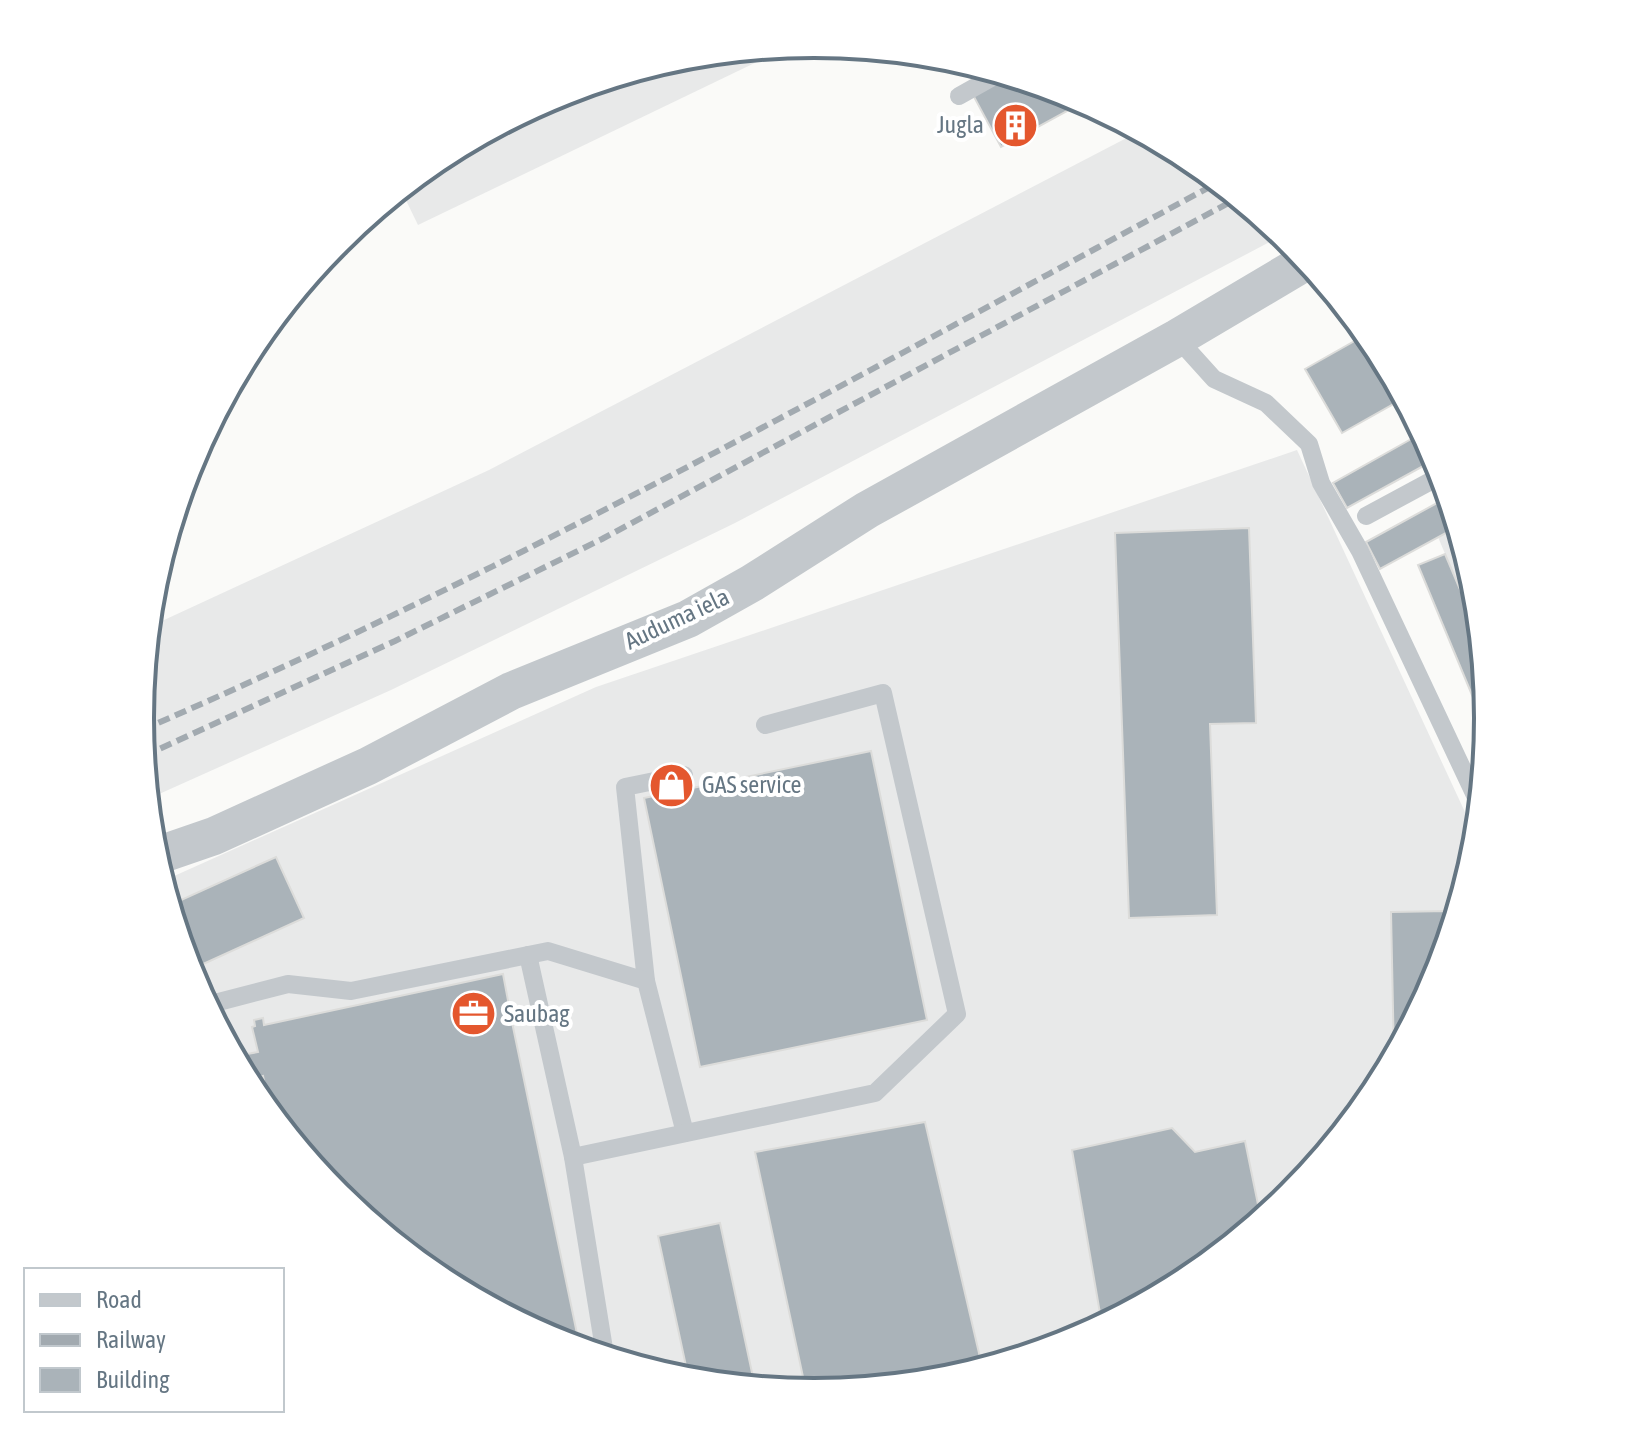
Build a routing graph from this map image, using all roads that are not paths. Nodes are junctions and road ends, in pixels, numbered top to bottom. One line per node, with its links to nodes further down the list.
1 (987, 81): 2 (lane)
2 (959, 96)
3 (1296, 267): 4 (street, Auduma iela)
4 (1177, 338): 9 (lane); 10 (street, Auduma iela)
5 (1430, 481): 6 (lane)
6 (1366, 516)
7 (765, 725): 14 (lane)
8 (684, 775): 12 (lane)
9 (1471, 786)
10 (168, 852)
11 (528, 955): 12 (lane); 13 (lane); 15 (lane)
12 (646, 981): 14 (lane)
13 (219, 1002)
14 (685, 1133): 15 (lane)
15 (573, 1157): 16 (lane)
16 (603, 1343)

